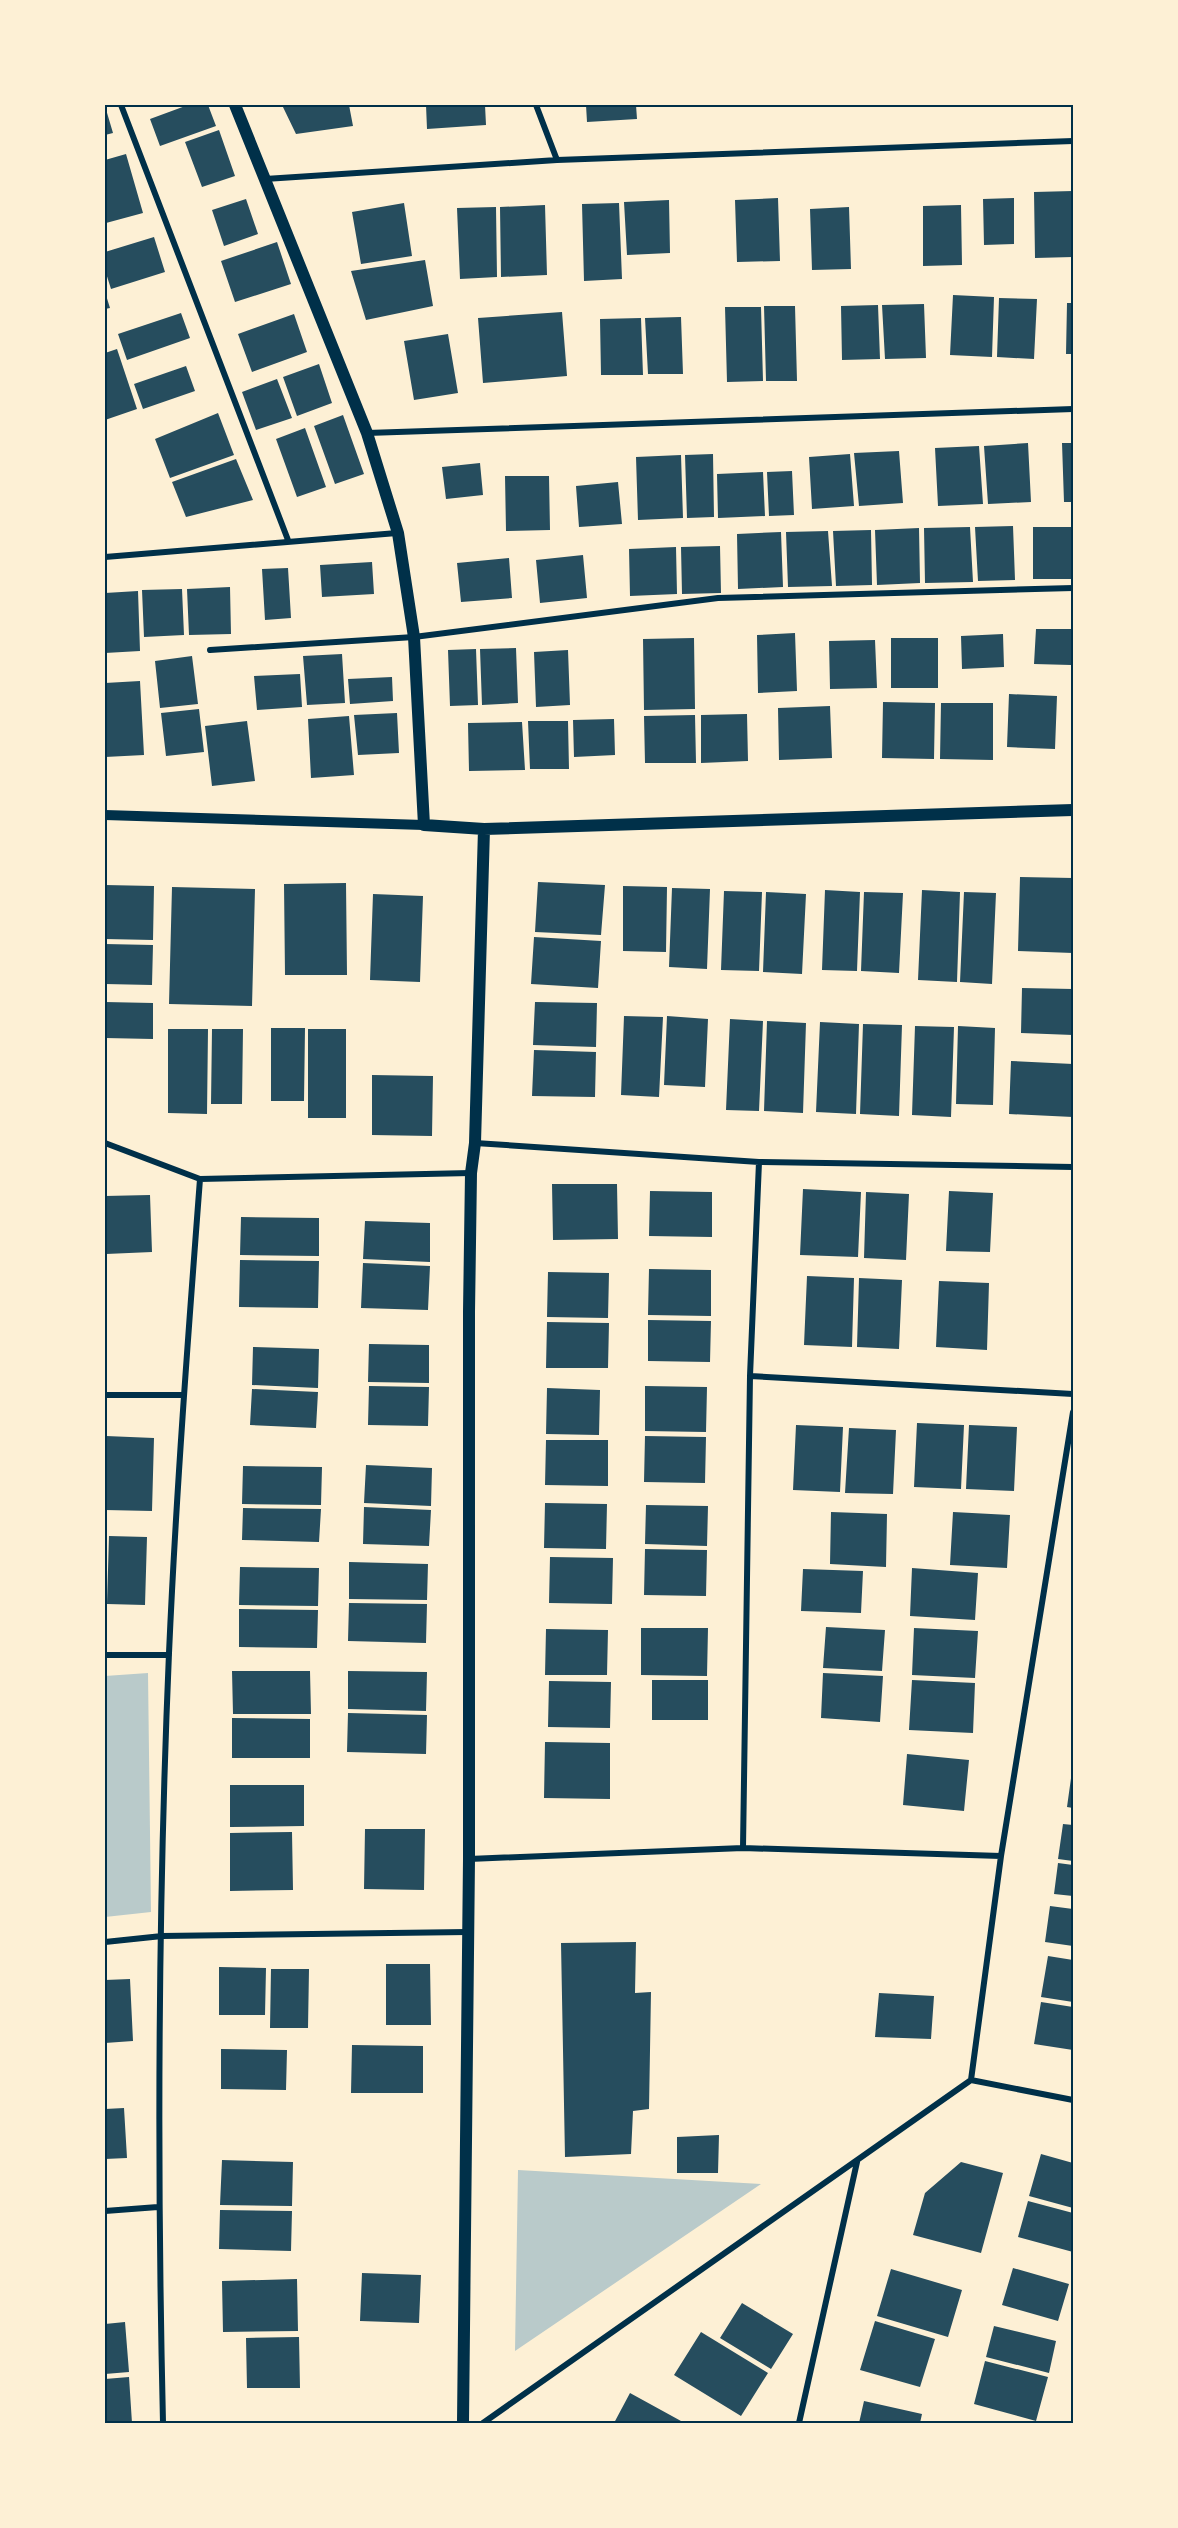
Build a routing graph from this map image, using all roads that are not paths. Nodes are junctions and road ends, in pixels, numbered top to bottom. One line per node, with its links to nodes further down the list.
1 (121, 105): 10 (street)
2 (235, 105): 6 (main road)
3 (536, 105): 5 (street)
4 (1073, 141): 5 (street)
5 (557, 160): 6 (street)
6 (264, 179): 8 (main road)
7 (1073, 409): 8 (street)
8 (367, 433): 9 (main road)
9 (398, 533): 10 (street); 13 (main road)
10 (288, 540): 11 (street)
11 (105, 557)
12 (1073, 588): 13 (street)
13 (414, 637): 14 (street); 17 (main road)
14 (210, 650)
15 (1073, 810): 18 (main road)
16 (105, 815): 17 (street)
17 (424, 825): 18 (main road)
18 (484, 829): 20 (main road)
19 (105, 1143): 24 (street)
20 (475, 1143): 21 (street); 23 (main road)
21 (759, 1162): 22 (street); 25 (street)
22 (1073, 1167)
23 (471, 1173): 24 (street); 34 (main road)
24 (200, 1179): 28 (street)
25 (750, 1376): 26 (street); 32 (street)
26 (1073, 1394)
27 (105, 1395): 28 (street)
28 (183, 1395): 31 (street)
29 (1073, 1412): 33 (street)
30 (105, 1655): 31 (street)
31 (169, 1655): 36 (street)
32 (743, 1848): 33 (street); 34 (street)
33 (1001, 1856): 38 (street)
34 (470, 1859): 35 (main road)
35 (469, 1932): 36 (street); 44 (main road)
36 (162, 1936): 37 (street); 41 (street)
37 (105, 1942)
38 (971, 2080): 39 (street); 40 (street)
39 (1073, 2100)
40 (857, 2162): 45 (street); 46 (street)
41 (158, 2207): 42 (street); 43 (street)
42 (105, 2211)
43 (163, 2423)
44 (463, 2423)
45 (483, 2423)
46 (799, 2423)

